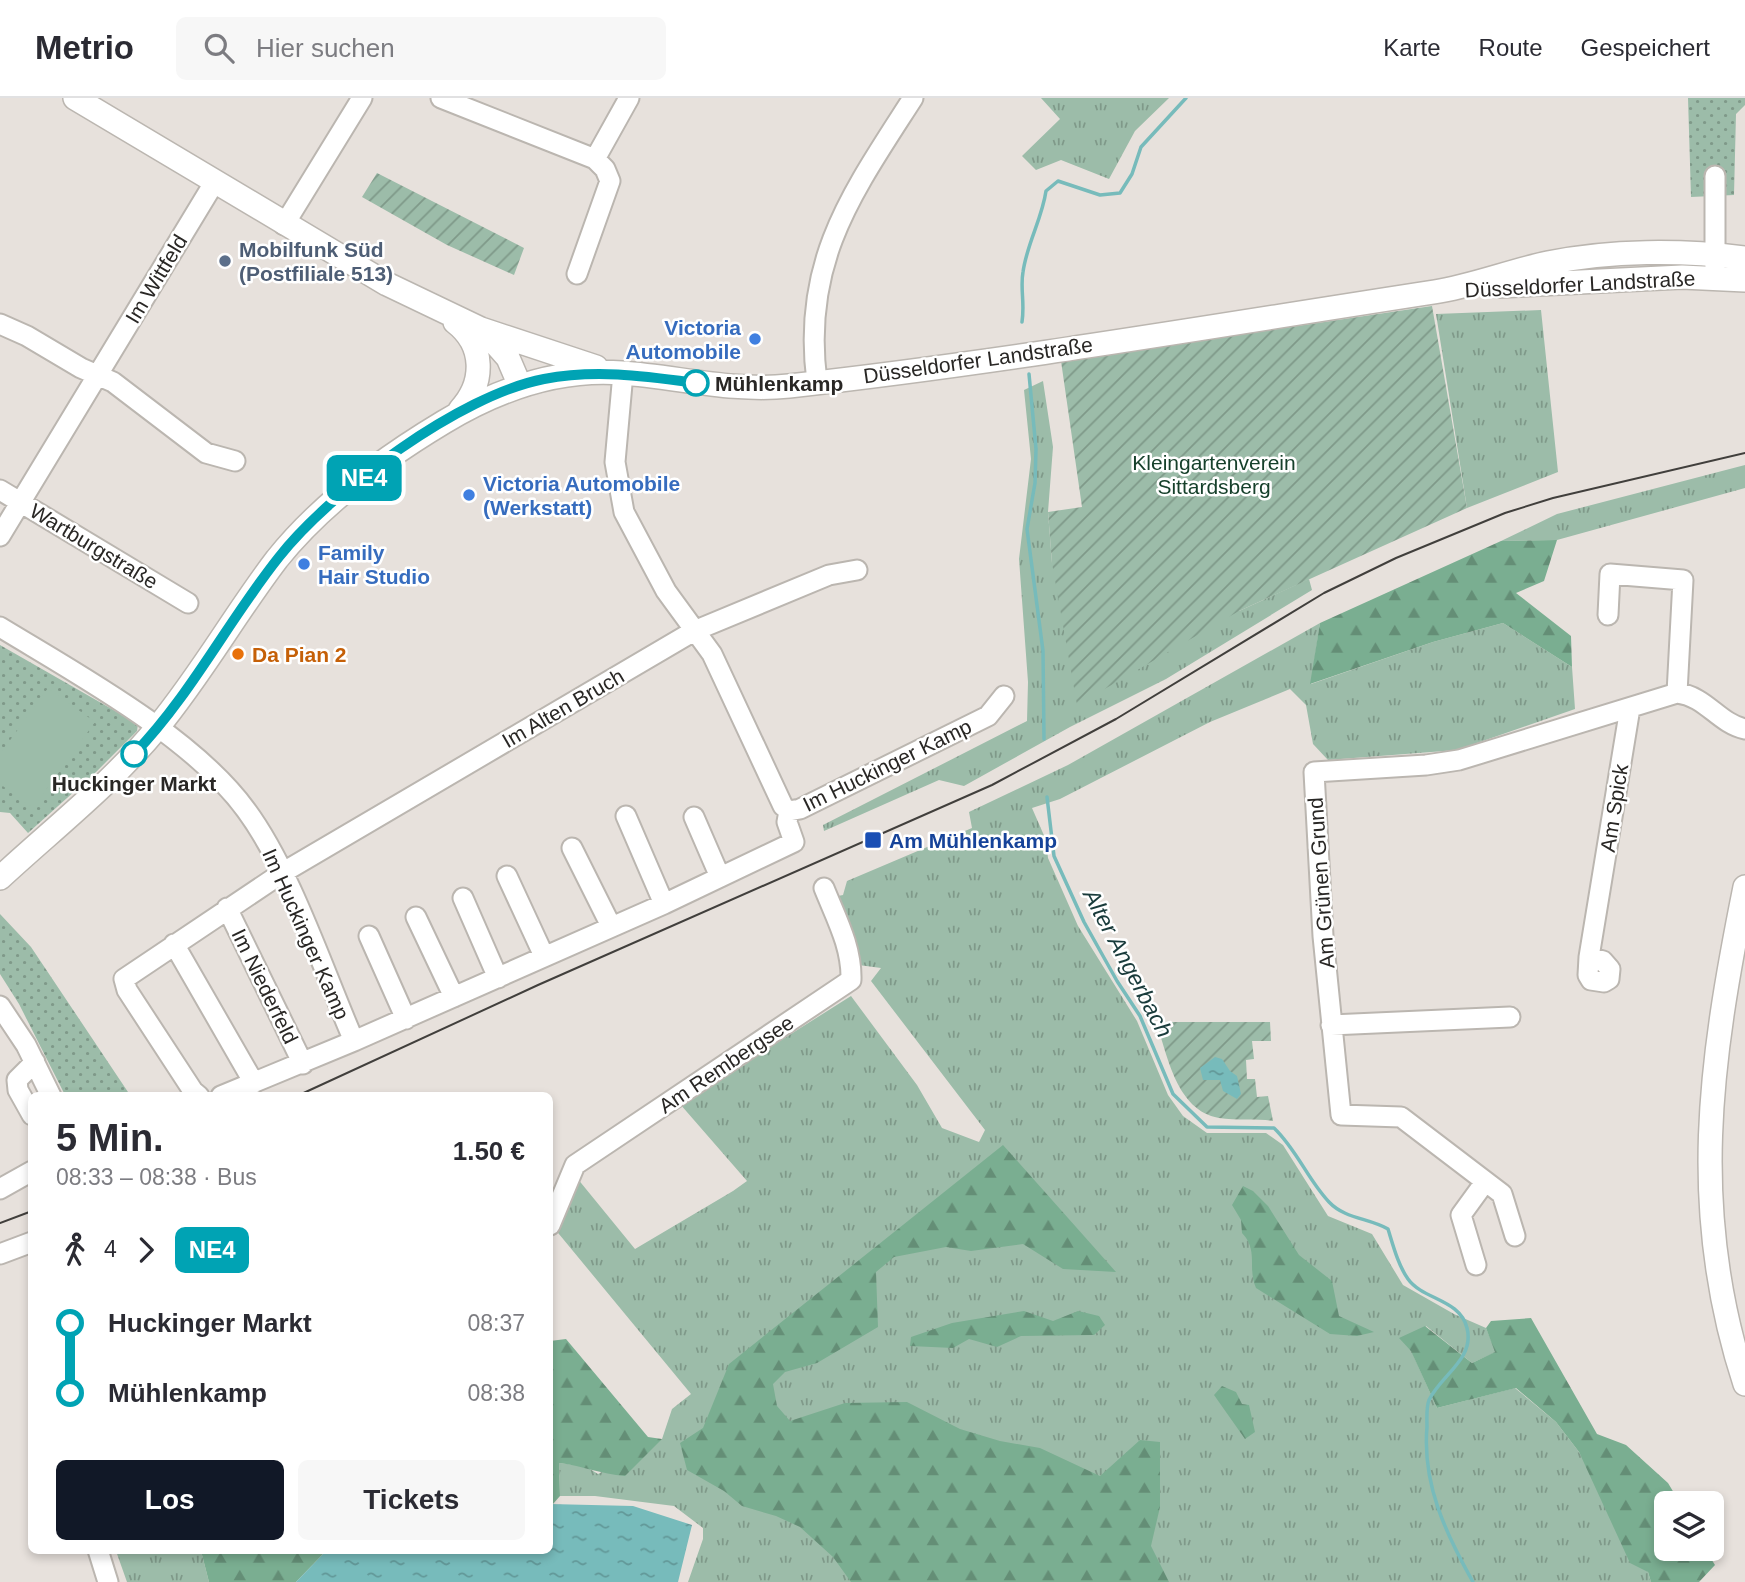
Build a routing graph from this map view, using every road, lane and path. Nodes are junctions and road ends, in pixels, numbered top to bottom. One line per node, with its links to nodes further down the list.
1 (75, 98): 8 (main road)
2 (362, 98): 9 (street)
3 (441, 98): 6 (street)
4 (629, 98): 6 (street)
5 (913, 98): 22 (street)
6 (596, 159): 13 (street)
7 (1715, 176): 11 (street, Düsseldorfer Landstraße)
8 (214, 183): 9 (main road); 21 (street, Im Wittfeld)
9 (284, 225): 17 (main road)
10 (1745, 244): 11 (main road, Düsseldorfer Landstraße)
11 (1715, 251): 12 (main road, Düsseldorfer Landstraße); 14 (street, Düsseldorfer Landstraße); 16 (main road, Düsseldorfer Landstraße)
12 (1745, 258)
13 (576, 274)
14 (1715, 277): 15 (main road, Düsseldorfer Landstraße); 16 (main road, Düsseldorfer Landstraße)
15 (1745, 280)
16 (1446, 290): 22 (main road, Düsseldorfer Landstraße)
17 (439, 309): 19 (main road); 24 (main road)
18 (0, 324): 21 (street)
19 (481, 329): 20 (main road); 23 (main road)
20 (619, 373): 22 (main road, Düsseldorfer Landstraße); 23 (main road, Düsseldorfer Landstraße); 33 (street)
21 (97, 374): 25 (street); 27 (street, Im Wittfeld)
22 (817, 382)
23 (520, 386): 24 (main road, Düsseldorfer Landstraße)
24 (456, 415): 37 (main road, Düsseldorfer Landstraße)
25 (235, 461)
26 (0, 490): 27 (street, Wartburgstraße)
27 (19, 501): 28 (street, Im Wittfeld); 30 (street, Wartburgstraße)
28 (0, 536)
29 (857, 570): 33 (street, Im Alten Bruch)
30 (188, 603)
31 (1608, 615): 34 (street)
32 (0, 628): 37 (street)
33 (694, 631): 39 (street); 43 (street, Im Alten Bruch)
34 (1677, 693): 36 (street); 38 (street)
35 (1004, 696): 39 (street, Im Huckinger Kamp)
36 (1630, 708): 57 (street, Am Spick); 63 (street, Am Grünen Grund)
37 (158, 727): 43 (street, Im Huckinger Kamp); 46 (main road, Düsseldorfer Landstraße)
38 (1745, 729)
39 (789, 811): 45 (street, Im Huckinger Kamp)
40 (626, 816): 50 (street)
41 (694, 817): 45 (street)
42 (572, 848): 53 (street)
43 (282, 873): 51 (street, Im Niederfeld); 64 (street, Im Huckinger Kamp)
44 (508, 876): 56 (street)
45 (720, 877): 50 (street, Im Huckinger Kamp)
46 (0, 878)
47 (1745, 887): 80 (main road)
48 (824, 888): 75 (street, Am Rembergsee)
49 (463, 898): 58 (street)
50 (664, 904): 53 (street, Im Huckinger Kamp)
51 (227, 908): 55 (street, Im Niederfeld); 66 (street, Im Niederfeld)
52 (416, 917): 59 (street)
53 (611, 926): 56 (street, Im Huckinger Kamp)
54 (369, 936): 62 (street)
55 (174, 944): 67 (street); 69 (street, Im Niederfeld)
56 (544, 956): 58 (street, Im Huckinger Kamp)
57 (1589, 957)
58 (498, 978): 59 (street, Im Huckinger Kamp)
59 (454, 997): 62 (street, Im Huckinger Kamp)
60 (0, 1006): 65 (street)
61 (1510, 1017): 63 (street)
62 (407, 1020): 64 (street, Im Huckinger Kamp)
63 (1331, 1025): 73 (street, Am Grünen Grund)
64 (354, 1041): 66 (street, Im Niederfeld)
65 (34, 1062): 68 (street); 71 (street)
66 (303, 1064): 67 (street, Im Niederfeld)
67 (254, 1083): 70 (street, Im Niederfeld)
68 (49, 1092)
69 (194, 1092)
70 (231, 1092)
71 (28, 1108)
72 (28, 1173): 74 (street)
73 (1485, 1182): 76 (street, Am Grünen Grund); 79 (street)
74 (0, 1189)
75 (553, 1218)
76 (1515, 1236)
77 (28, 1244): 78 (street)
78 (0, 1254)
79 (1476, 1265)
80 (1745, 1384)
81 (100, 1554): 82 (street)
82 (108, 1582)

